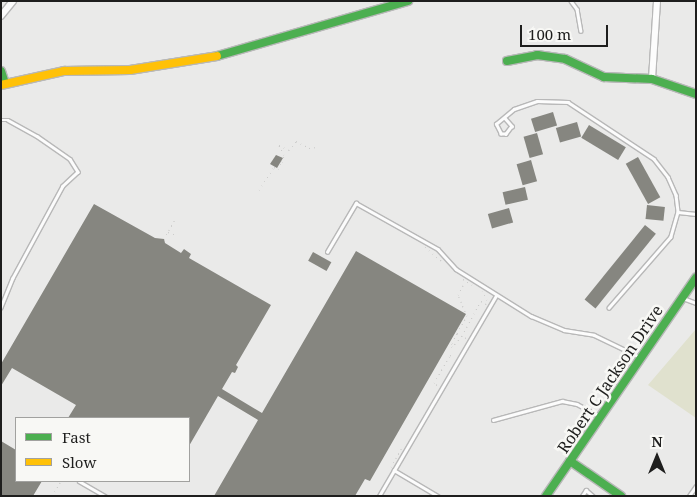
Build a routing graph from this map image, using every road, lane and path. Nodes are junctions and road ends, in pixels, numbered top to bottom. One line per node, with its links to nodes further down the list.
1 (13, 1): 5 (street)
2 (408, 1): 10 (street)
3 (571, 1): 6 (lane)
4 (657, 1): 9 (street)
5 (1, 16)
6 (581, 32)
7 (507, 61): 9 (street)
8 (1, 71): 10 (street)
9 (652, 79): 11 (street)
10 (3, 84)
11 (696, 94)
12 (505, 118): 12 (lane); 16 (lane)
13 (1, 120): 31 (lane)
14 (317, 147): 15 (path)
15 (260, 190)
16 (678, 212): 17 (lane); 32 (lane)
17 (696, 214)
18 (175, 219): 19 (path)
19 (168, 232): 20 (path); 21 (path)
20 (176, 235)
21 (164, 239)
22 (421, 244): 24 (path)
23 (327, 252): 28 (lane)
24 (444, 263)
25 (458, 275): 27 (path)
26 (696, 278): 29 (street, Robert C Jackson Drive)
27 (466, 281): 33 (path); 34 (path)
28 (496, 296): 37 (lane); 43 (lane)
29 (683, 297): 30 (lane); 37 (street, Robert C Jackson Drive)
30 (696, 303)
31 (1, 308)
32 (609, 308)
33 (457, 333): 34 (path); 34 (path)
34 (462, 336): 35 (path)
35 (463, 344)
36 (459, 351): 38 (path)
37 (641, 358): 39 (street, Robert C Jackson Drive)
38 (438, 386)
39 (601, 416): 40 (lane); 42 (street, Robert C Jackson Drive)
40 (493, 420)
41 (406, 441): 44 (path)
42 (570, 461): 52 (street, Robert C Jackson Drive); 55 (street)
43 (394, 470): 50 (lane); 51 (lane)
44 (388, 472)
45 (60, 482): 48 (path)
46 (81, 482): 49 (lane)
47 (696, 486): 56 (lane)
48 (52, 496)
49 (105, 496)
50 (379, 496)
51 (438, 496)
52 (546, 496)
53 (582, 496): 54 (lane)
54 (593, 496)
55 (621, 496)
56 (689, 496)

